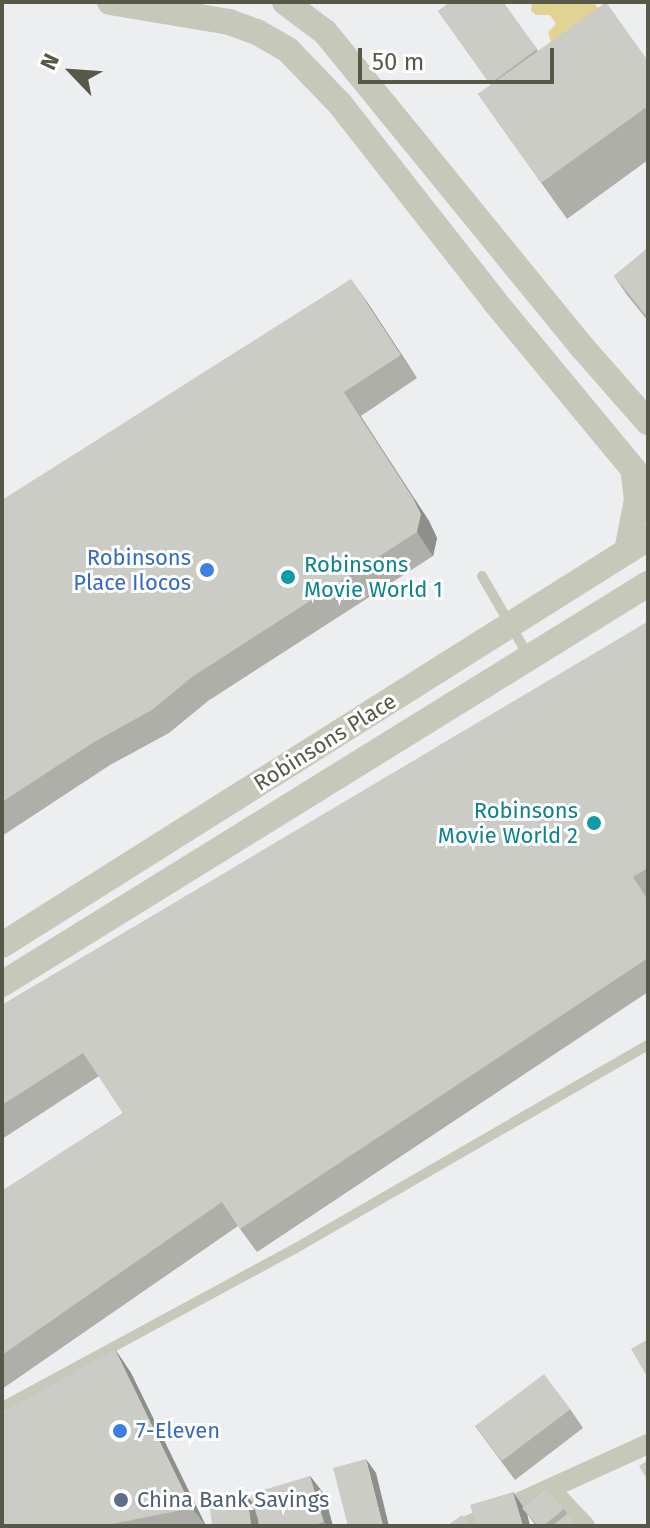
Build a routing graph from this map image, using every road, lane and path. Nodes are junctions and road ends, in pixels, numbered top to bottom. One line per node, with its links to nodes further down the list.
1 (110, 2): 3 (street)
2 (285, 2): 4 (street)
3 (145, 6): 5 (street)
4 (524, 277): 5 (street); 6 (street)
5 (495, 302): 7 (street)
6 (648, 422)
7 (640, 478): 8 (street)
8 (638, 545): 11 (street, Robinsons Place)
9 (482, 576): 11 (lane)
10 (645, 588): 12 (street, Robinsons Place)
11 (511, 625): 12 (lane); 13 (street, Robinsons Place)
12 (529, 657): 14 (street, Robinsons Place)
13 (2, 945)
14 (2, 984)
15 (648, 1045): 16 (lane)
16 (2, 1407)
17 (648, 1444): 18 (street)
18 (550, 1489): 19 (street); 20 (street)
19 (467, 1526)
20 (585, 1526)

